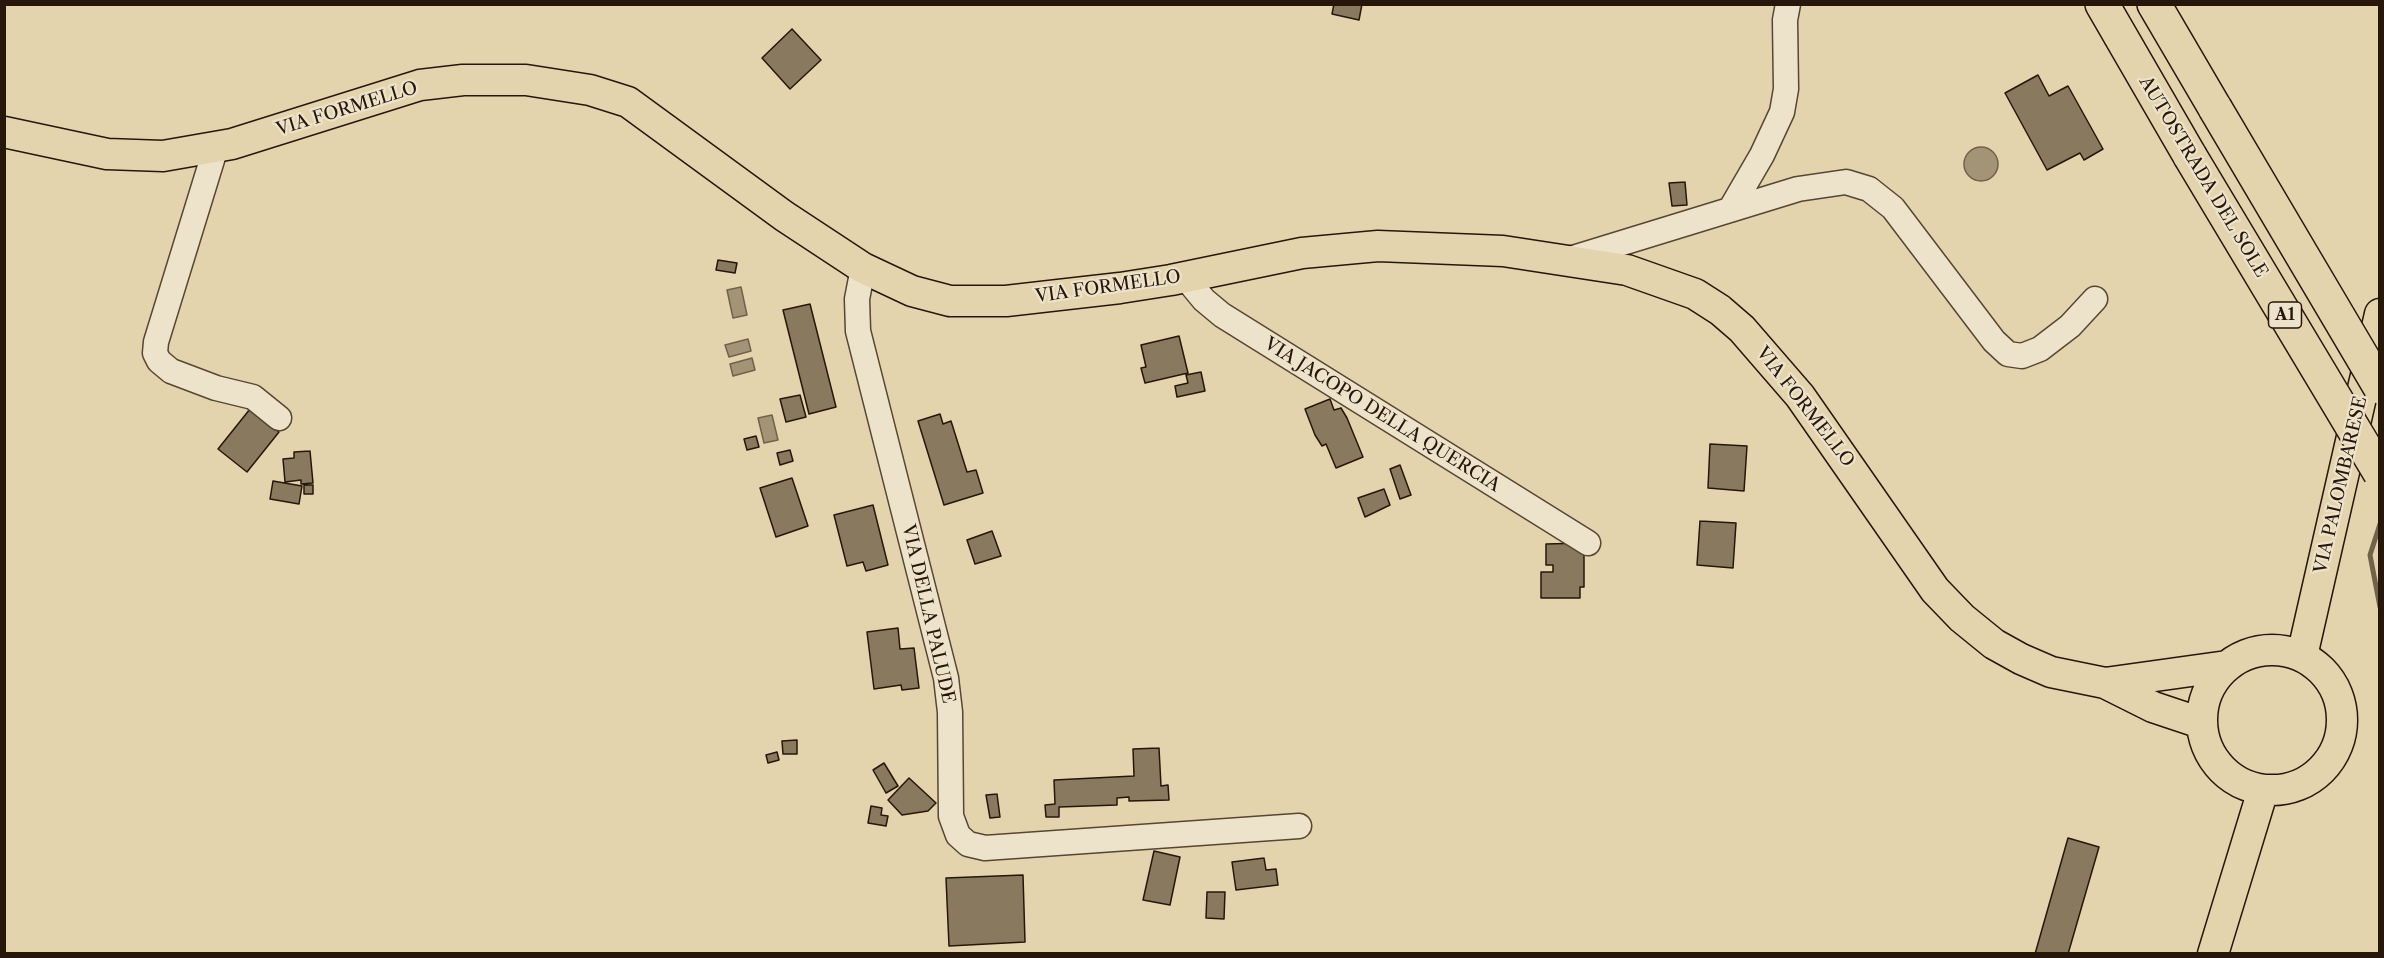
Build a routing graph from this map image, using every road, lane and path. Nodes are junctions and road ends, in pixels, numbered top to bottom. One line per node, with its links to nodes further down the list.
1 (1788, 4): 6 (street)
2 (2102, 4): 14 (highway, AUTOSTRADA DEL SOLE / A1, bridge)
3 (2154, 4): 12 (highway, A1, bridge)
4 (4, 132): 5 (main road, VIA FORMELLO)
5 (216, 147): 8 (main road, VIA FORMELLO); 13 (street)
6 (1730, 210): 7 (street); 10 (street)
7 (1567, 260): 9 (main road, VIA FORMELLO); 18 (main road, VIA FORMELLO)
8 (863, 268): 9 (main road, VIA FORMELLO); 21 (street, VIA DELLA PALUDE)
9 (1185, 277): 15 (street, VIA JACOPO DELLA QUERCIA)
10 (2095, 299)
11 (2379, 314): 16 (main road, VIA PALOMBARESE)
12 (2379, 387)
13 (279, 418)
14 (2379, 473)
15 (1588, 543)
16 (2302, 656): 17 (main road); 20 (main road)
17 (2227, 666): 18 (main road); 19 (main road)
18 (2104, 683): 19 (main road)
19 (2201, 723): 20 (main road)
20 (2263, 790): 22 (main road)
21 (1299, 826)
22 (2213, 954)

